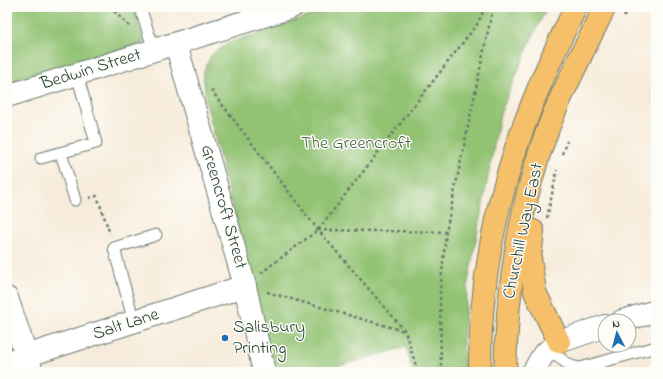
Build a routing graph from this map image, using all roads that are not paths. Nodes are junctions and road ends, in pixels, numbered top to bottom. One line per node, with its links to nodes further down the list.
1 (140, 7): 7 (lane)
2 (292, 7): 6 (street, Bedwin Street)
3 (562, 7): 9 (highway)
4 (576, 7): 9 (highway, Churchill Way East)
5 (605, 7): 13 (highway, Churchill Way East)
6 (176, 44): 7 (street, Bedwin Street); 16 (street, Greencroft Street)
7 (154, 50): 8 (street, Bedwin Street)
8 (77, 74): 10 (street, Bedwin Street); 11 (lane)
9 (541, 81): 26 (highway, Churchill Way East)
10 (7, 96)
11 (62, 153): 12 (lane); 14 (lane)
12 (41, 158)
13 (535, 168): 22 (highway); 27 (highway, Churchill Way East)
14 (75, 200)
15 (156, 235): 20 (lane)
16 (245, 286): 20 (street, Salt Lane); 25 (street, Greencroft Street)
17 (7, 298): 24 (street)
18 (656, 311): 19 (street)
19 (637, 317)
20 (134, 322): 24 (street, Salt Lane)
21 (597, 329): 22 (street)
22 (553, 346): 23 (lane); 28 (street)
23 (656, 347)
24 (22, 363)
25 (264, 372)
26 (480, 372)
27 (505, 372)
28 (533, 372)

